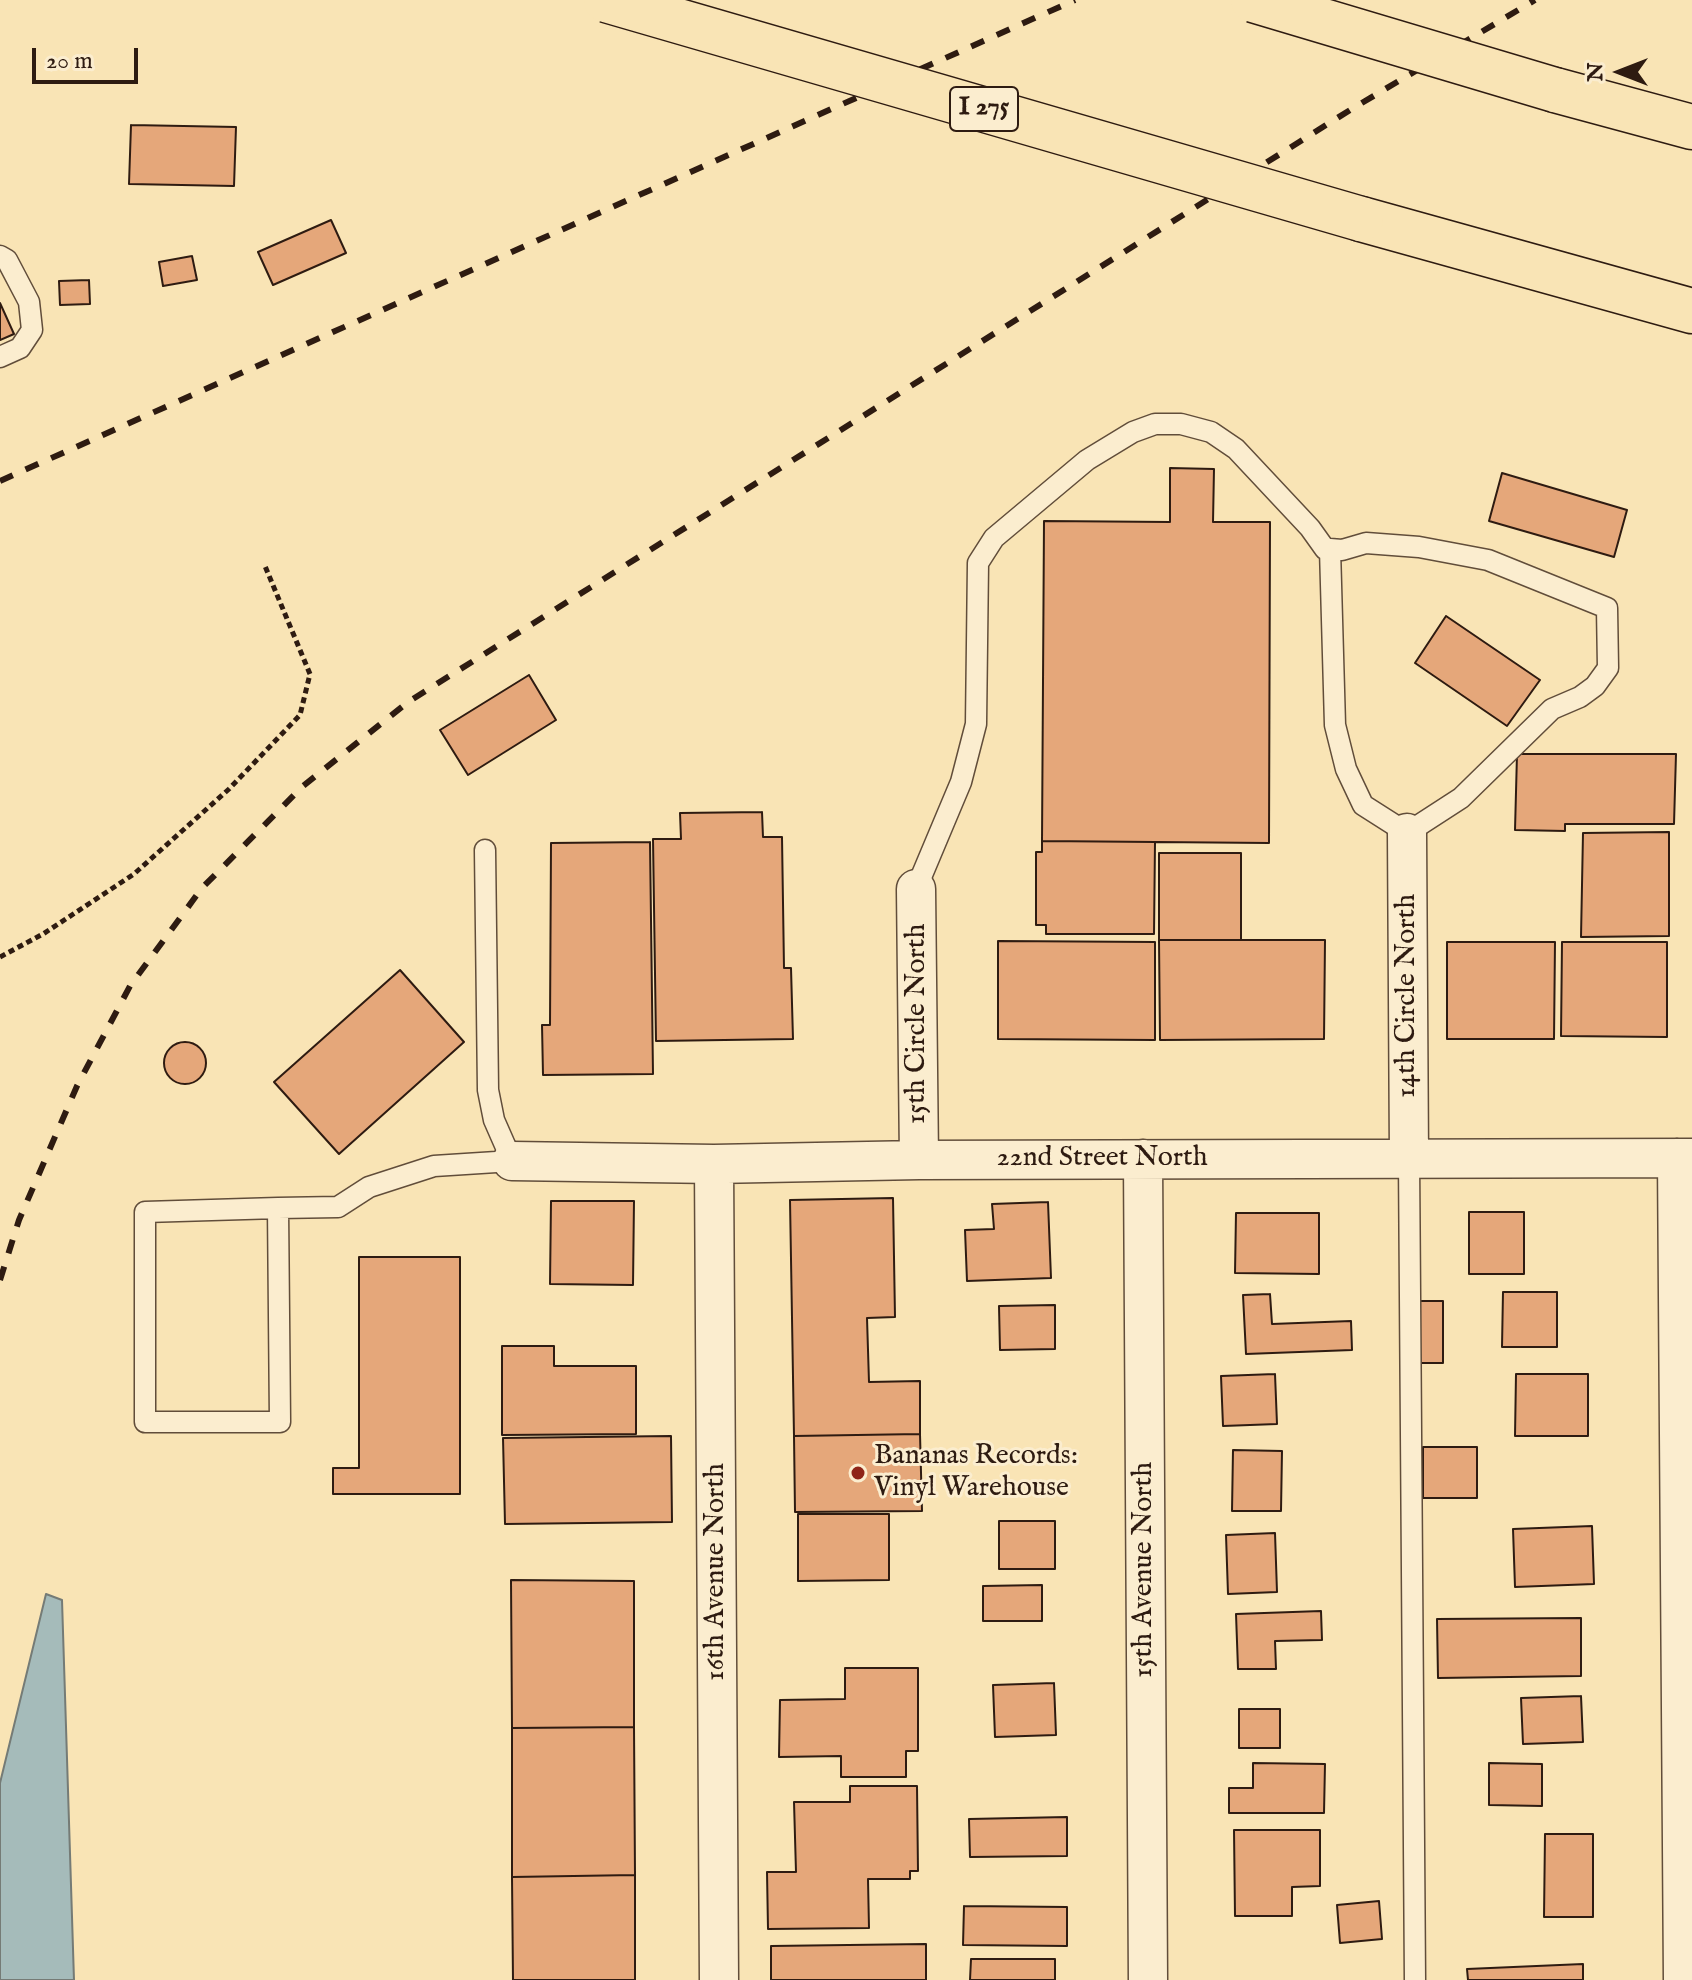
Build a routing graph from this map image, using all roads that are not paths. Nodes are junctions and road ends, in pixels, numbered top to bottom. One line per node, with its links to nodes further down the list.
1 (606, 0): 5 (highway, I 275, bridge)
2 (1253, 0): 3 (highway, bridge)
3 (1692, 127)
4 (0, 256): 6 (lane)
5 (1692, 311)
6 (0, 357)
7 (1330, 549): 8 (lane); 8 (lane); 10 (lane)
8 (1407, 833): 13 (street, 14th Circle North)
9 (485, 850): 15 (lane)
10 (916, 889): 14 (street, 15th Circle North)
11 (1684, 1158): 13 (street, 22nd Street North); 21 (street)
12 (1143, 1159): 13 (street, 22nd Street North); 14 (street, 22nd Street North); 19 (street, 15th Avenue North)
13 (1409, 1159): 20 (lane)
14 (919, 1160): 16 (street, 22nd Street North)
15 (512, 1161): 16 (street, 22nd Street North); 17 (lane)
16 (714, 1164): 18 (street, 16th Avenue North)
17 (278, 1208): 17 (lane)
18 (719, 1980)
19 (1148, 1980)
20 (1415, 1980)
21 (1683, 1980)

